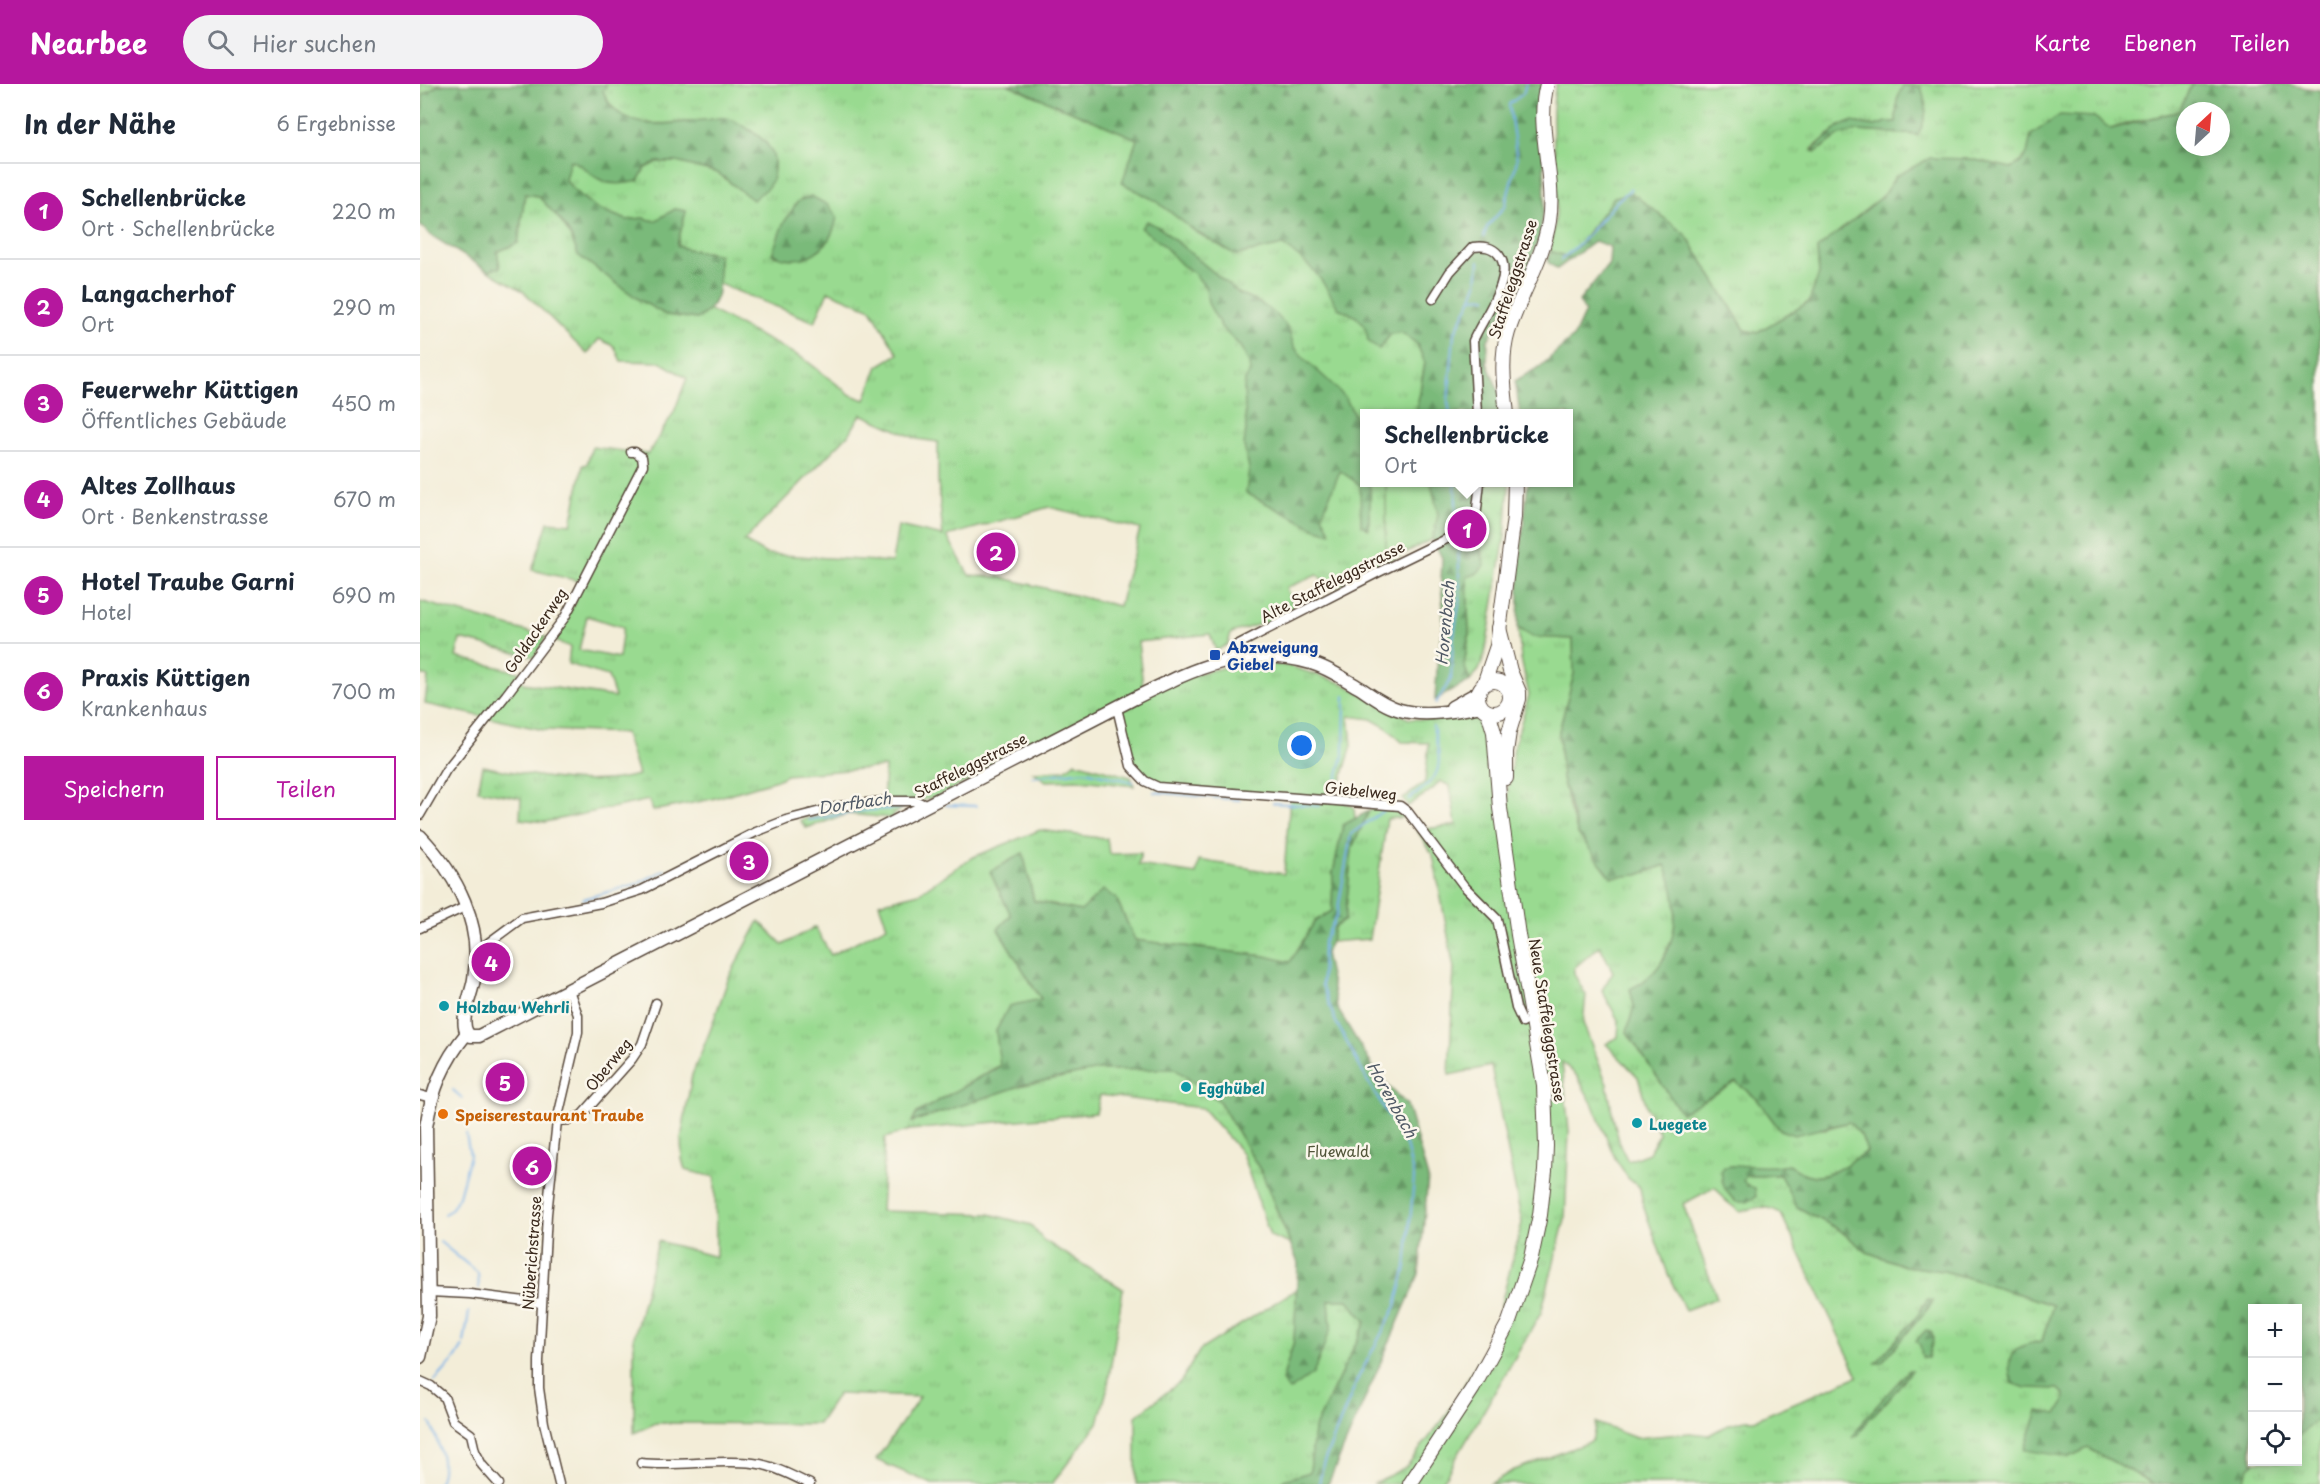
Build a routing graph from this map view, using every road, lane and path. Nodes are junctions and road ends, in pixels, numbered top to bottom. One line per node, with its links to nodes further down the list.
1 (1547, 84): 4 (main road, Staffeleggstrasse)
2 (1432, 300): 3 (street)
3 (1478, 409)
4 (1507, 409)
5 (631, 452): 19 (street, Goldackerweg)
6 (1480, 487): 10 (street, Alte Staffeleggstrasse)
7 (1515, 487): 8 (main road)
8 (1499, 628): 9 (main road); 17 (main road)
9 (1497, 646): 11 (main road); 12 (main road)
10 (1233, 658): 13 (street, Staffeleggstrasse); 16 (street, Staffeleggstrasse)
11 (1505, 686): 12 (main road); 14 (main road)
12 (1482, 688): 15 (main road); 16 (street, Staffeleggstrasse)
13 (1117, 708): 18 (street, Staffeleggstrasse); 27 (street, Giebelweg)
14 (1506, 708): 15 (main road); 17 (main road)
15 (1485, 709): 16 (street, Staffeleggstrasse); 20 (main road, Neue Staffeleggstrasse)
16 (1437, 712)
17 (1506, 752): 20 (main road)
18 (925, 805): 24 (street); 25 (street, Staffeleggstrasse)
19 (420, 815)
20 (1505, 834): 40 (main road, Neue Staffeleggstrasse)
21 (420, 836): 22 (street)
22 (467, 906): 23 (street); 24 (street)
23 (420, 928)
24 (476, 952): 28 (street)
25 (569, 990): 28 (street, Staffeleggstrasse); 30 (street, Nüberichstrasse)
26 (656, 1002): 30 (street, Oberweg)
27 (1523, 1023)
28 (467, 1033): 29 (street)
29 (426, 1097): 31 (street)
30 (557, 1121): 33 (street, Nüberichstrasse)
31 (424, 1247): 32 (street)
32 (429, 1292): 33 (street); 34 (street)
33 (541, 1303): 38 (street, Nüberichstrasse)
34 (420, 1357)
35 (420, 1381): 37 (street)
36 (641, 1463): 39 (street)
37 (499, 1484)
38 (559, 1484)
39 (810, 1484)
40 (1410, 1484)

